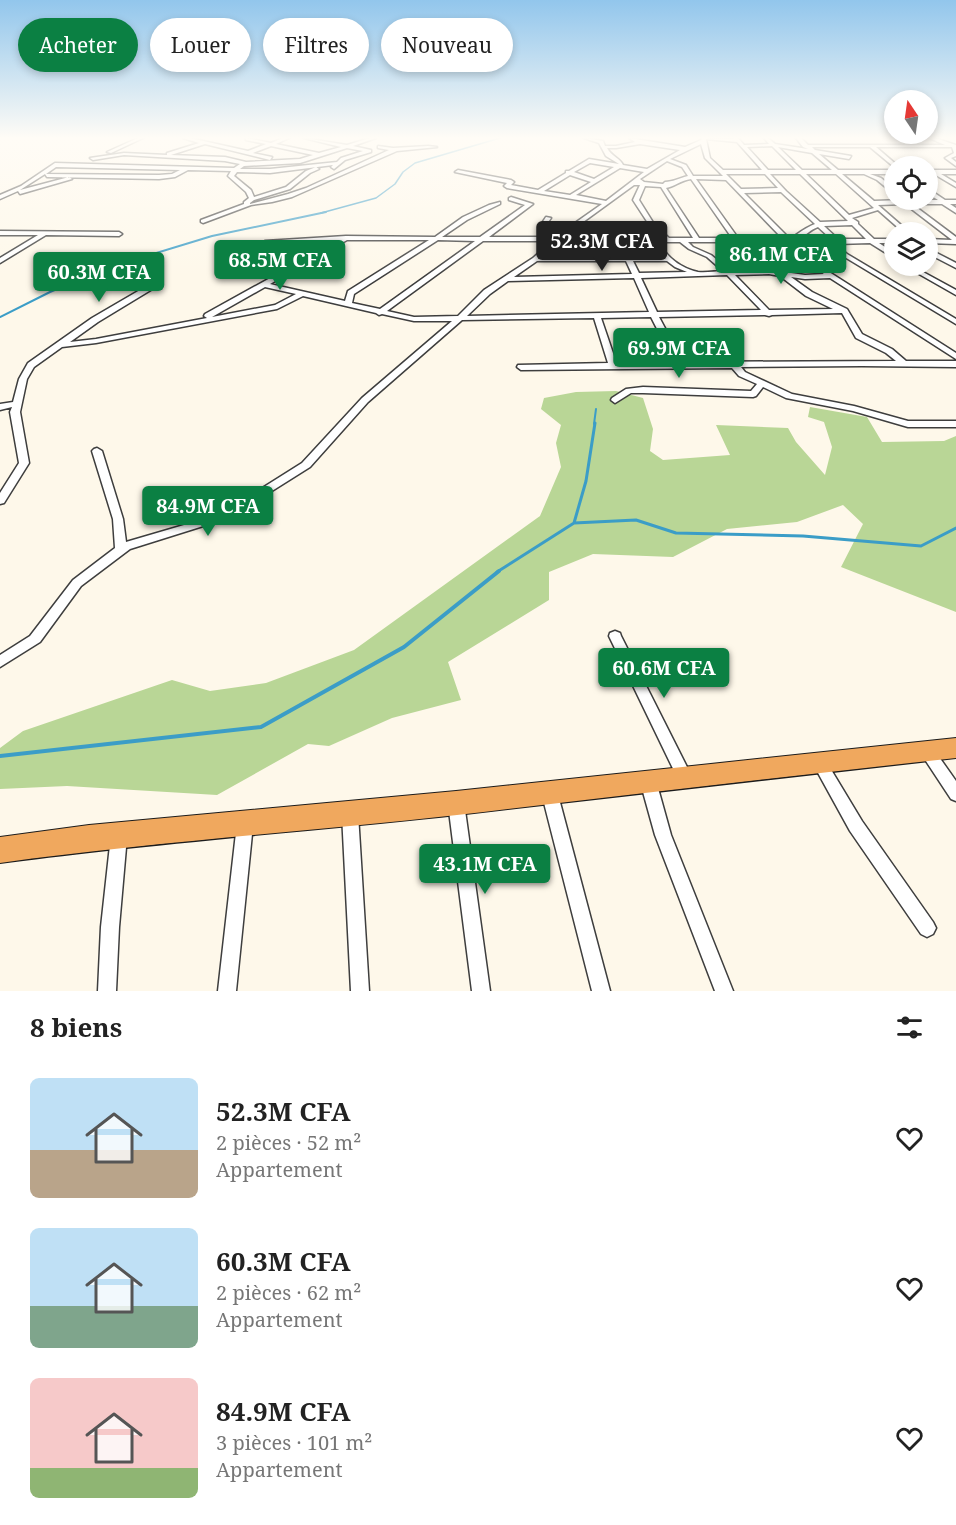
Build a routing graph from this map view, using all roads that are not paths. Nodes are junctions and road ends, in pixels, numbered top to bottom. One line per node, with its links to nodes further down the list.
1 (27, 184): 20 (street)
2 (28, 184): 20 (street)
3 (49, 184): 24 (street)
4 (241, 184): 28 (street)
5 (293, 184): 28 (street)
6 (316, 184): 28 (street)
7 (510, 184): 22 (street)
8 (550, 184): 22 (street)
9 (589, 184): 26 (street)
10 (635, 184): 34 (street)
11 (638, 184): 55 (street)
12 (659, 184): 19 (street)
13 (672, 184): 19 (street)
14 (698, 184): 58 (street)
15 (733, 184): 23 (street)
16 (777, 184): 21 (street)
17 (814, 184): 39 (street)
18 (851, 184): 35 (street)
19 (666, 185): 57 (street)
20 (23, 187): 24 (street)
21 (782, 190): 23 (street); 44 (street)
22 (540, 191): 26 (street)
23 (740, 191): 59 (street)
24 (0, 197)
25 (938, 197): 31 (street)
26 (576, 198): 34 (street)
27 (511, 199): 51 (street)
28 (250, 202): 41 (street)
29 (884, 202): 35 (street)
30 (938, 202): 31 (street)
31 (945, 202): 32 (street); 38 (street)
32 (956, 202)
33 (498, 203): 50 (street)
34 (608, 203): 48 (street)
35 (872, 203): 36 (street)
36 (879, 208): 39 (street); 42 (street)
37 (915, 210): 63 (street)
38 (956, 211)
39 (849, 217): 43 (street)
40 (548, 218): 48 (street)
41 (203, 222)
42 (895, 222)
43 (856, 223): 44 (street); 60 (street)
44 (819, 224): 59 (street); 64 (street)
45 (1, 234): 46 (street)
46 (44, 234): 47 (street); 72 (street)
47 (119, 234)
48 (568, 234): 53 (street)
49 (346, 238): 50 (street); 65 (street); 83 (street)
50 (436, 239): 51 (street); 86 (street)
51 (481, 239): 52 (street); 88 (street)
52 (498, 240): 53 (street); 68 (street)
53 (559, 240): 66 (street); 68 (street)
54 (658, 240): 55 (street); 66 (street); 71 (street)
55 (669, 240): 56 (street)
56 (682, 240): 57 (street); 76 (street)
57 (697, 240): 58 (street)
58 (736, 240): 59 (street); 75 (street)
59 (786, 240): 64 (street); 77 (street)
60 (872, 241): 61 (street); 64 (street); 67 (street)
61 (884, 241)
62 (938, 241): 63 (street)
63 (956, 241)
64 (834, 242): 94 (street)
65 (265, 243)
66 (621, 243): 70 (street)
67 (884, 249)
68 (535, 253): 70 (street); 74 (street)
69 (938, 256): 73 (street)
70 (628, 259): 71 (street); 79 (street)
71 (669, 259): 76 (street)
72 (0, 261)
73 (956, 266)
74 (521, 269): 80 (street); 81 (street)
75 (779, 272): 76 (street); 77 (street); 87 (street)
76 (731, 274): 79 (street); 89 (street)
77 (832, 276): 96 (street)
78 (926, 276): 84 (street)
79 (636, 277): 80 (street); 90 (street)
80 (544, 278): 81 (street)
81 (507, 279): 92 (street)
82 (155, 285): 95 (street)
83 (264, 285): 85 (street); 93 (street)
84 (956, 293)
85 (302, 294): 86 (street); 93 (street)
86 (348, 304): 88 (street)
87 (844, 312): 89 (street); 97 (street)
88 (379, 313): 92 (street)
89 (769, 314): 90 (street)
90 (656, 316): 91 (street); 100 (street)
91 (597, 317): 92 (street); 99 (street)
92 (459, 318): 110 (street)
93 (200, 321): 95 (street)
94 (956, 322)
95 (60, 345): 105 (street)
96 (956, 357)
97 (905, 364): 98 (street); 101 (street)
98 (956, 364)
99 (614, 365): 100 (street); 102 (street)
100 (680, 365): 101 (street)
101 (734, 365): 103 (street)
102 (521, 367)
103 (762, 383): 104 (street); 107 (street)
104 (615, 400)
105 (15, 405): 106 (street); 109 (street)
106 (0, 407)
107 (956, 424)
108 (96, 451): 110 (street)
109 (0, 501)
110 (121, 549): 112 (street)
111 (615, 636): 116 (street)
112 (0, 662)
113 (956, 748): 114 (highway)
114 (927, 751): 115 (highway); 119 (street)
115 (819, 762): 116 (highway); 125 (street)
116 (684, 776): 117 (highway)
117 (648, 780): 118 (highway); 131 (street)
118 (549, 791): 120 (highway); 130 (street)
119 (956, 794)
120 (456, 803): 121 (highway); 129 (street)
121 (350, 813): 122 (highway); 128 (street)
122 (245, 824): 123 (highway); 127 (street)
123 (119, 835): 124 (highway); 126 (street)
124 (0, 850)
125 (927, 928)
126 (107, 991)
127 (227, 991)
128 (360, 991)
129 (481, 991)
130 (601, 991)
131 (724, 991)

